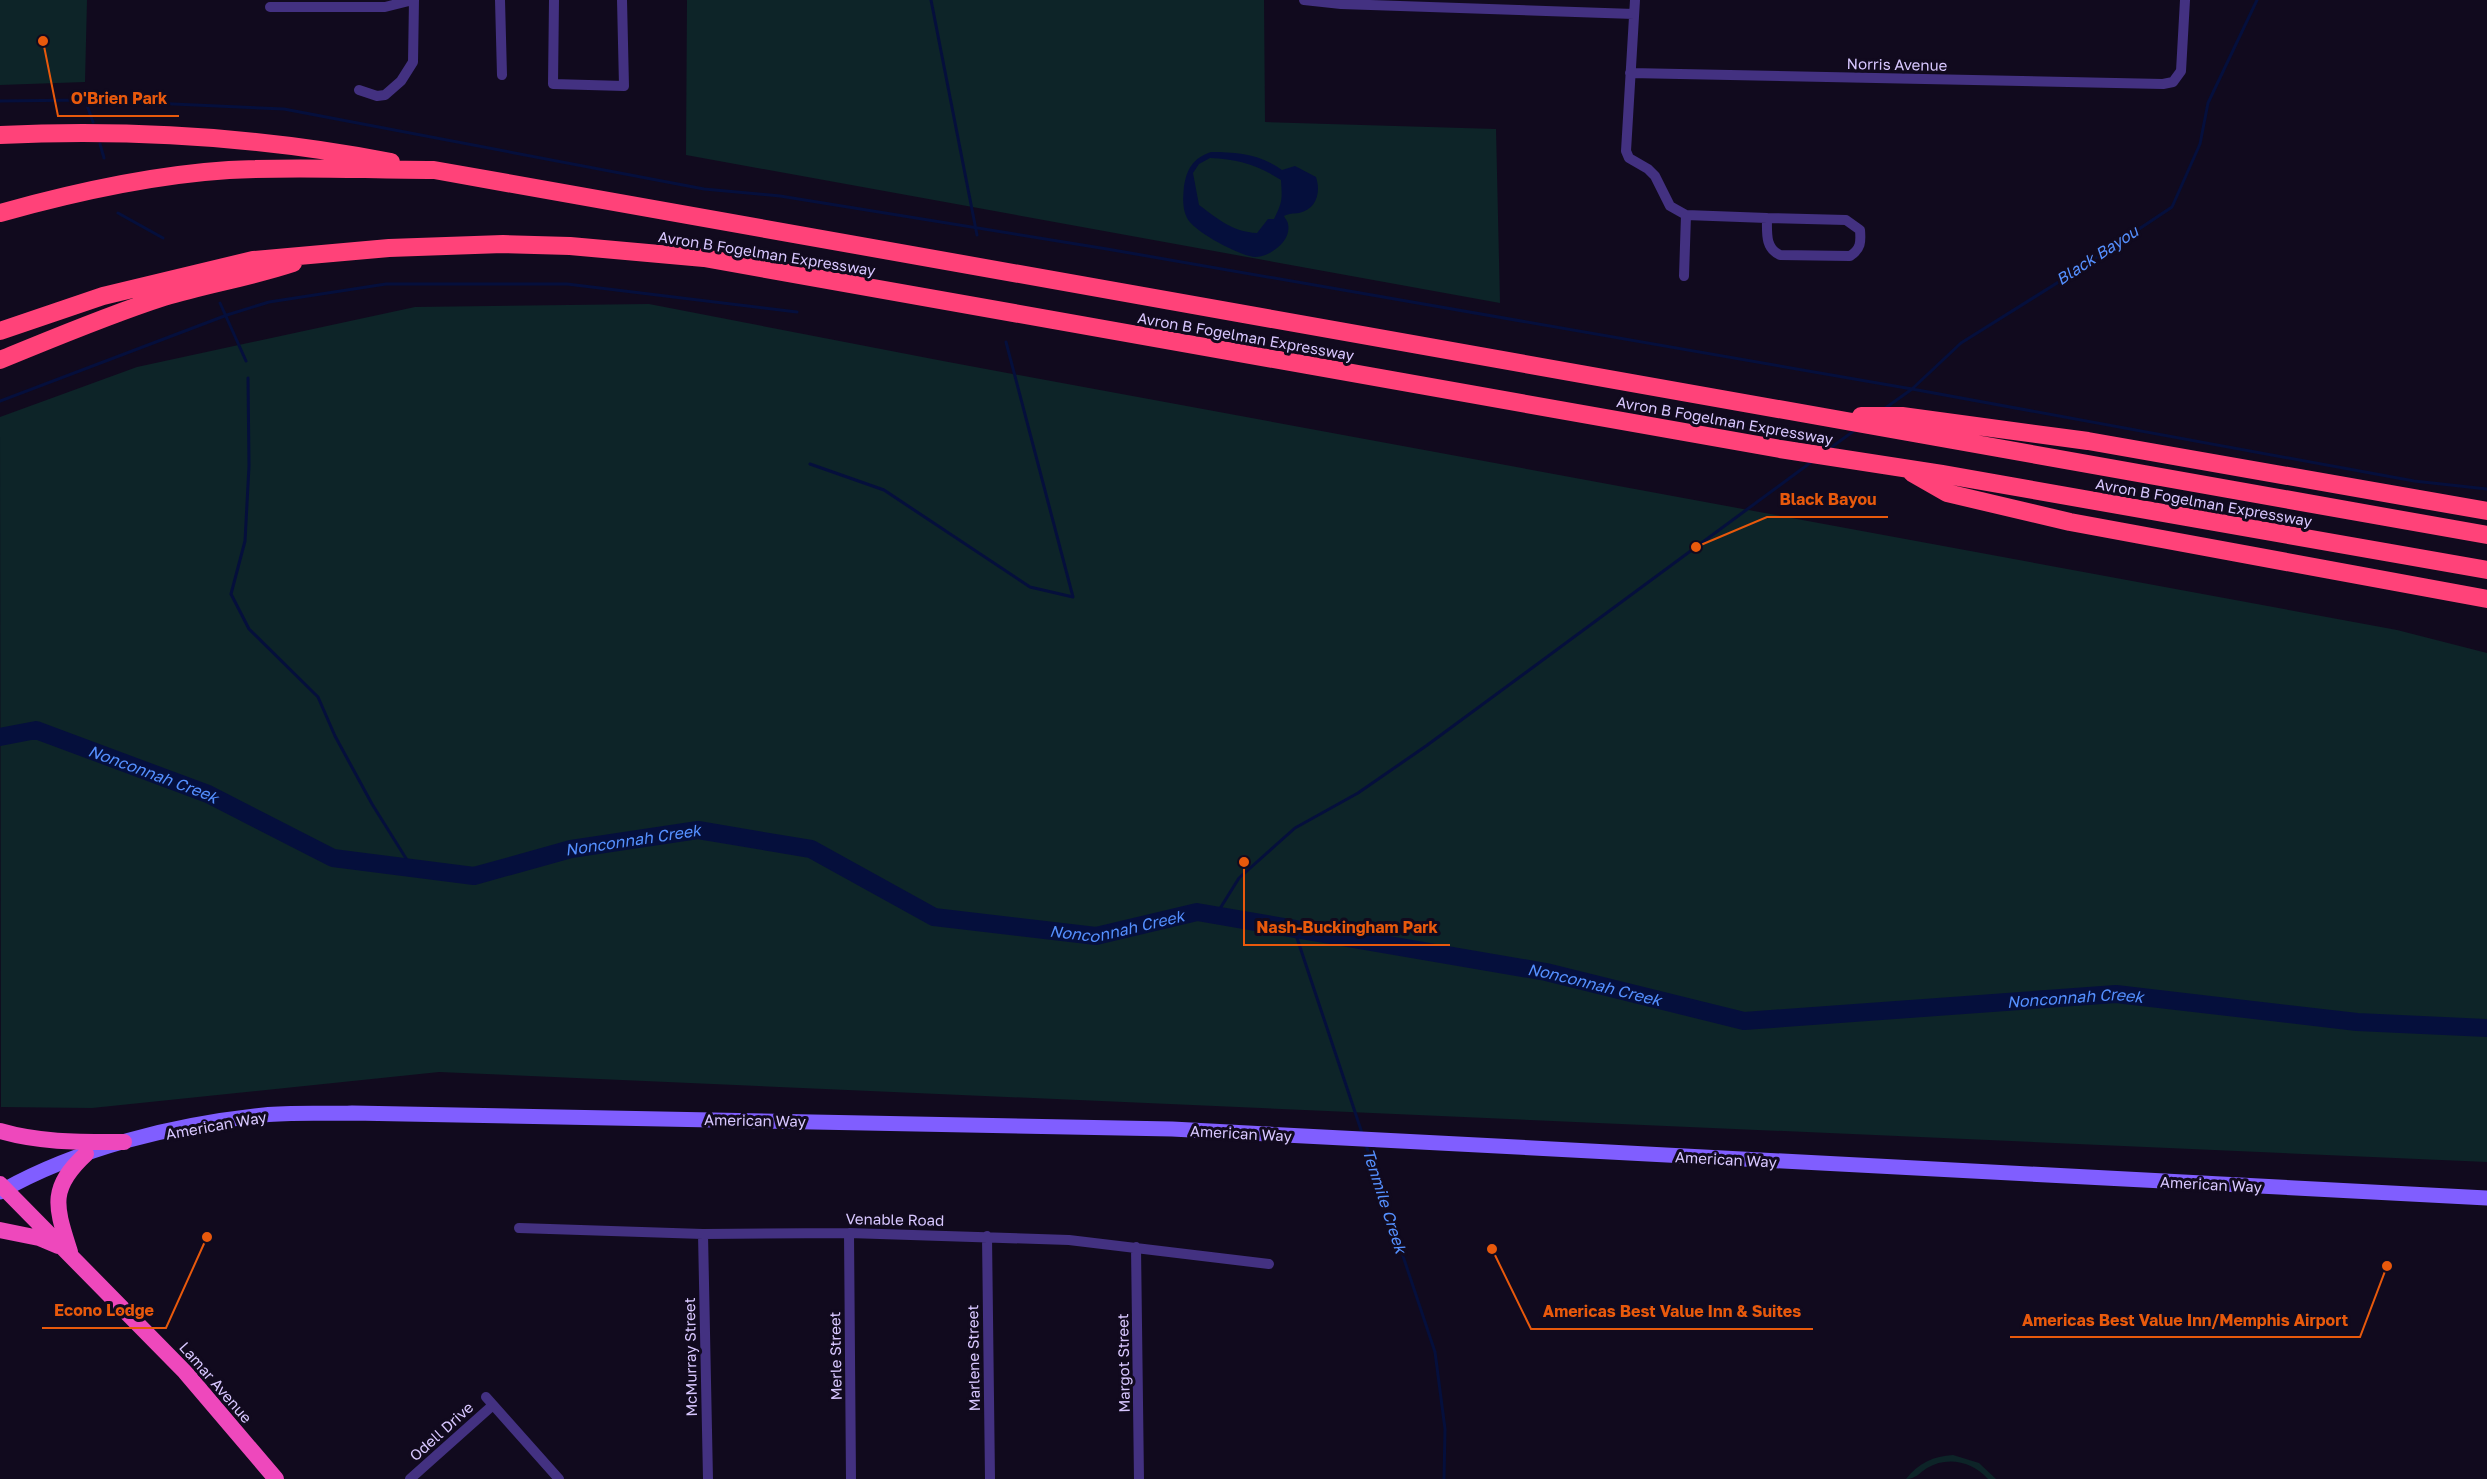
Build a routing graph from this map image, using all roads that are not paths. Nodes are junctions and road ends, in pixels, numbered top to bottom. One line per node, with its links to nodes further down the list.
1 (413, 0): 8 (street); 13 (street)
2 (500, 0): 12 (street)
3 (554, 0): 4 (street)
4 (622, 0)
5 (1304, 0): 10 (street)
6 (1635, 0): 10 (street)
7 (2185, 0): 11 (street, Norris Avenue)
8 (321, 3): 9 (street)
9 (270, 6)
10 (1634, 14): 11 (street)
11 (1630, 73): 17 (street)
12 (502, 75)
13 (359, 90)
14 (0, 135): 15 (highway)
15 (434, 170): 16 (highway, Avron B Fogelman Expressway); 23 (highway, Avron B Fogelman Expressway)
16 (0, 213)
17 (1686, 215): 18 (street); 20 (street)
18 (1767, 218): 18 (street)
19 (318, 255): 21 (highway, Avron B Fogelman Expressway); 22 (highway); 24 (highway, Avron B Fogelman Expressway)
20 (1684, 276)
21 (0, 331)
22 (0, 360)
23 (1822, 417): 25 (highway); 28 (highway, Avron B Fogelman Expressway)
24 (1903, 468): 29 (highway, Avron B Fogelman Expressway); 30 (highway)
25 (2400, 495): 26 (highway); 27 (highway)
26 (2487, 505)
27 (2487, 510)
28 (2487, 535)
29 (2487, 570)
30 (2487, 599)
31 (0, 1131): 32 (highway)
32 (124, 1142): 33 (main road, American Way); 35 (main road, American Way)
33 (86, 1154): 34 (main road, American Way); 42 (highway)
34 (2, 1188): 42 (highway, Lamar Avenue)
35 (2487, 1198)
36 (519, 1228): 39 (street, Venable Road)
37 (0, 1230): 42 (highway)
38 (849, 1233): 39 (street, Venable Road); 40 (street, Venable Road); 48 (street, Merle Street)
39 (703, 1234): 47 (street, McMurray Street)
40 (987, 1236): 41 (street, Venable Road); 49 (street, Marlene Street)
41 (1136, 1246): 43 (street, Venable Road); 50 (street, Margot Street)
42 (67, 1252): 44 (highway, Lamar Avenue)
43 (1269, 1264)
44 (276, 1479)
45 (410, 1479): 46 (street, Odell Drive)
46 (559, 1479)
47 (708, 1479)
48 (851, 1479)
49 (990, 1479)
50 (1139, 1479)

